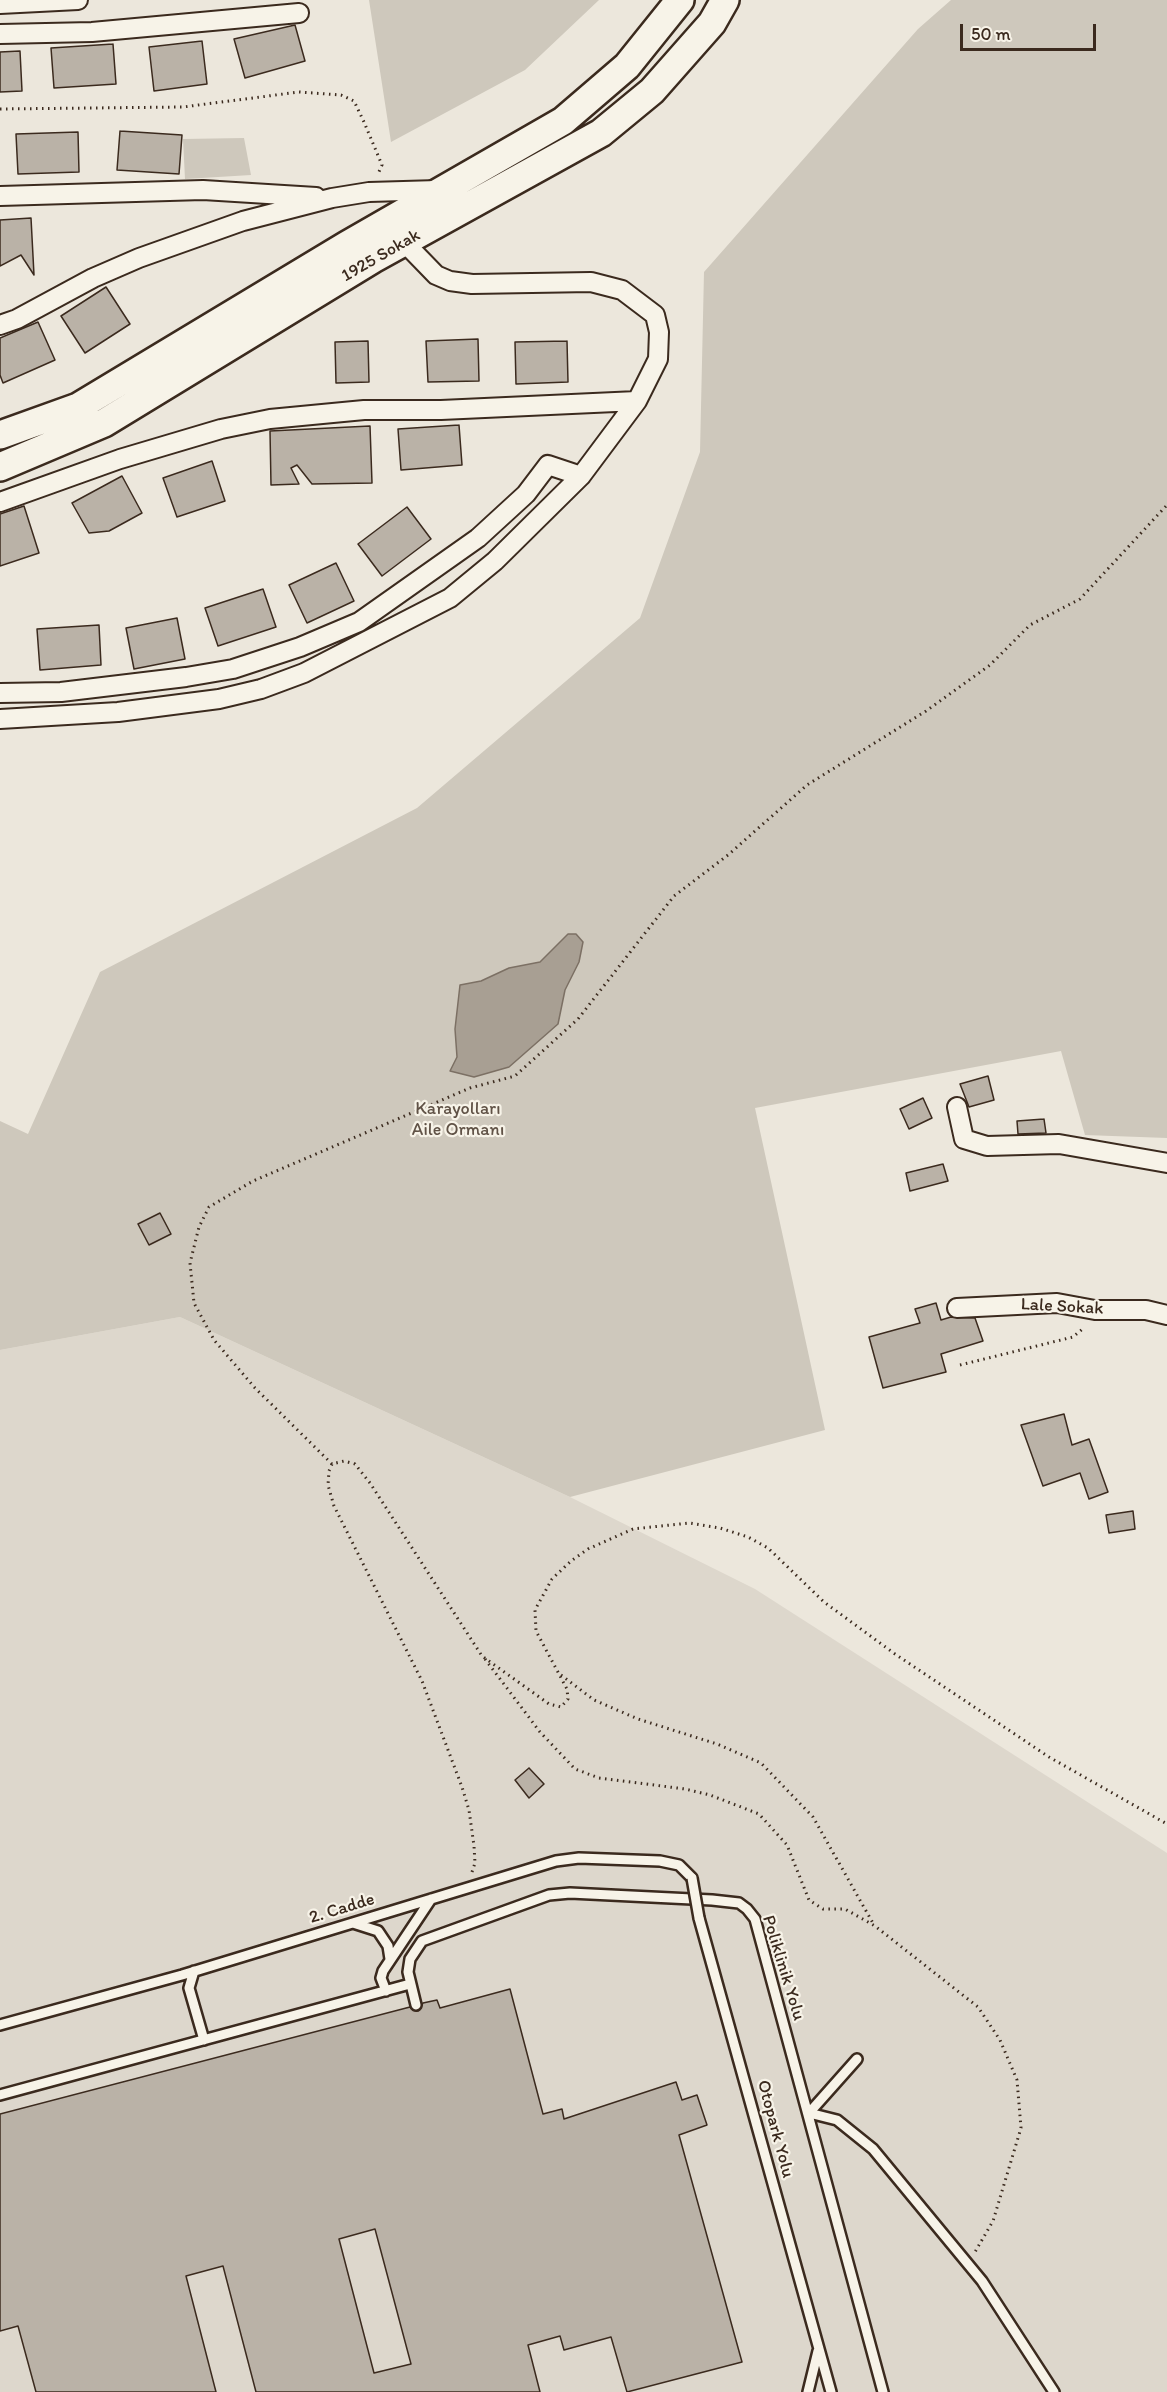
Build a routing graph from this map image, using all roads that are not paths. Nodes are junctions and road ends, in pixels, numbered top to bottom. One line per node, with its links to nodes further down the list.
1 (78, 0): 4 (street)
2 (680, 0): 7 (main road, 1925 Sokak)
3 (725, 0): 10 (main road, 1925 Sokak)
4 (0, 4)
5 (300, 12): 6 (street)
6 (0, 34)
7 (442, 190): 9 (street); 13 (main road, 1925 Sokak)
8 (0, 196): 9 (street)
9 (332, 198): 11 (street)
10 (404, 242): 12 (street); 14 (main road, 1925 Sokak)
11 (0, 325)
12 (637, 401): 15 (street); 16 (street)
13 (0, 435)
14 (0, 467)
15 (581, 476): 17 (street); 18 (street)
16 (0, 502)
17 (0, 693)
18 (0, 719)
19 (957, 1107): 20 (street)
20 (1167, 1163)
21 (957, 1308): 22 (street, Lale Sokak)
22 (1166, 1313)
23 (692, 1878): 24 (lane, 2. Cadde); 36 (lane, Otopark Yolu, bridge)
24 (430, 1899): 25 (lane, 2. Cadde); 26 (lane)
25 (351, 1923): 26 (lane); 27 (lane, 2. Cadde)
26 (390, 1959): 29 (lane)
27 (194, 1971): 31 (lane, 2. Cadde); 32 (lane)
28 (410, 1984): 29 (lane); 30 (lane, Poliklinik Yolu); 35 (lane, Poliklinik Yolu)
29 (386, 1991): 32 (lane)
30 (416, 2005)
31 (0, 2025)
32 (204, 2040): 34 (lane)
33 (857, 2059): 35 (lane)
34 (0, 2095)
35 (809, 2113): 39 (lane, Poliklinik Yolu); 40 (lane)
36 (818, 2349): 37 (lane); 38 (lane, Otopark Yolu)
37 (808, 2392)
38 (831, 2392)
39 (883, 2392)
40 (1054, 2392)

